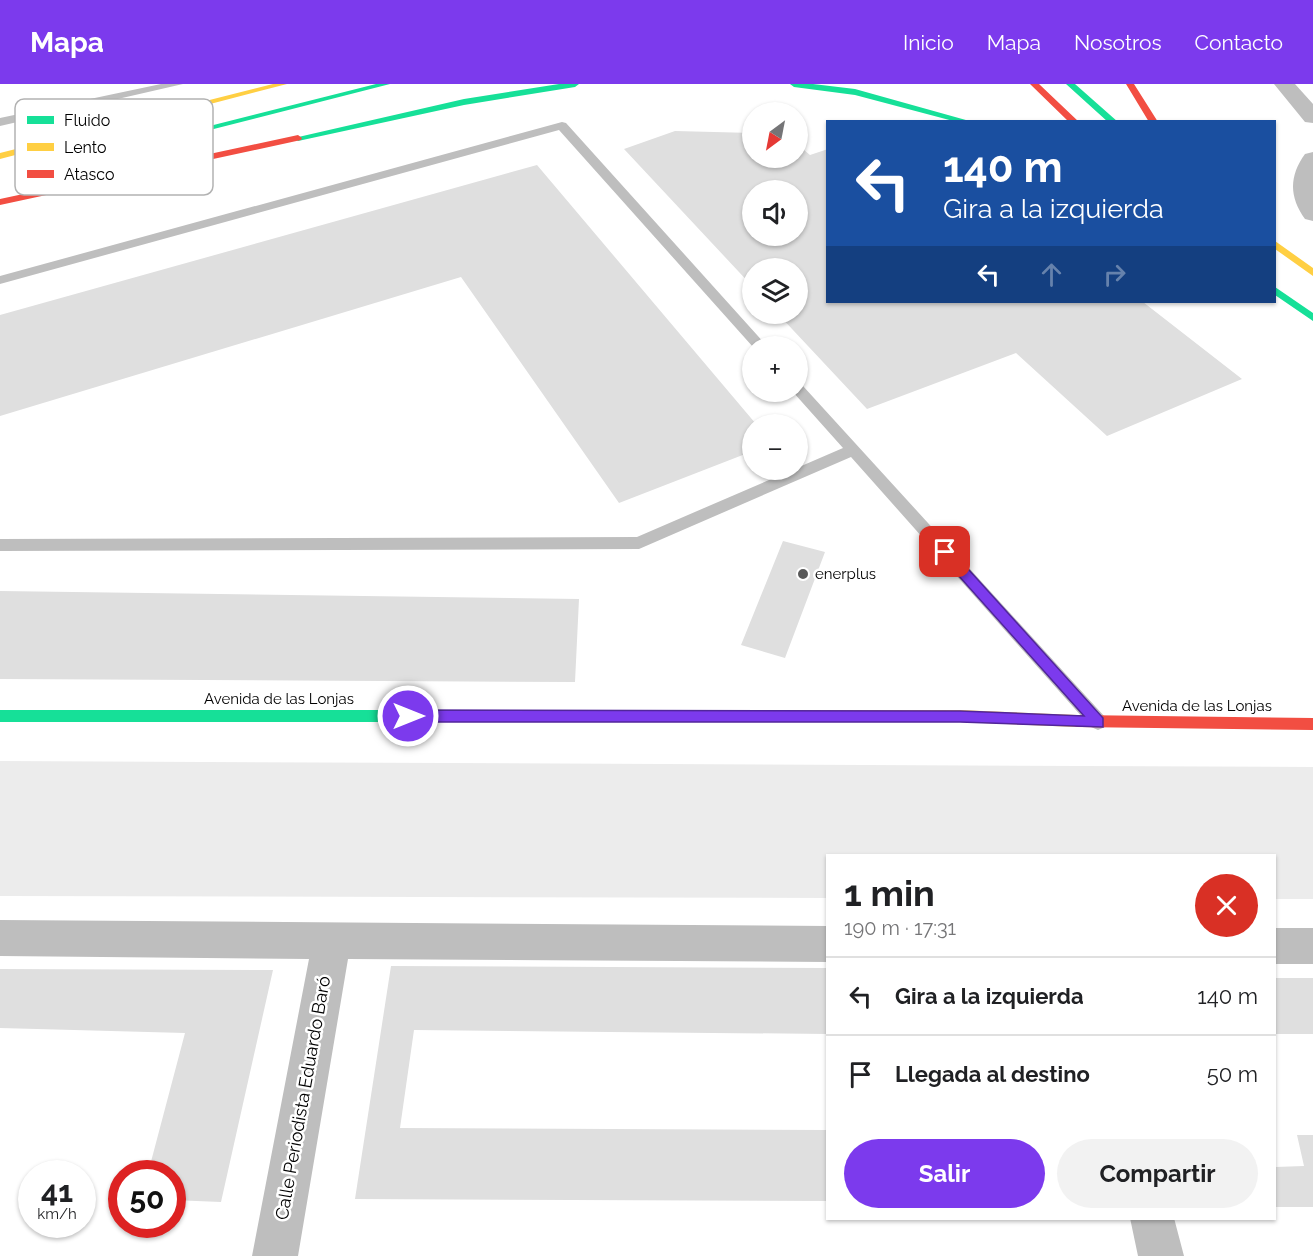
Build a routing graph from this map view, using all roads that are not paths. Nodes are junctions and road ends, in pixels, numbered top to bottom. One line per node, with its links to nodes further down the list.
1 (177, 84): 10 (lane)
2 (284, 84): 11 (main road)
3 (386, 84): 19 (main road)
4 (575, 84): 24 (main road)
5 (794, 84): 14 (main road)
6 (1034, 84): 15 (main road)
7 (1070, 84): 16 (main road)
8 (1130, 84): 17 (main road)
9 (1284, 84): 12 (street)
10 (107, 99)
11 (213, 102)
12 (1313, 117)
13 (15, 119): 18 (lane)
14 (961, 120)
15 (1073, 120)
16 (1111, 120)
17 (1153, 120)
18 (0, 122)
19 (213, 127)
20 (15, 141): 21 (main road)
21 (0, 145)
22 (15, 152): 23 (main road)
23 (0, 156)
24 (213, 156)
25 (1313, 159): 30 (street)
26 (15, 176): 27 (main road)
27 (11, 177)
28 (33, 195): 29 (main road)
29 (0, 202)
30 (1313, 214)
31 (1276, 245): 32 (main road)
32 (1313, 273)
33 (0, 280): 36 (lane)
34 (1276, 291): 35 (main road)
35 (1313, 318)
36 (751, 336)
37 (808, 400): 38 (lane)
38 (853, 450): 39 (lane); 41 (lane)
39 (0, 545)
40 (0, 716): 41 (main road, Avenida de las Lonjas)
41 (1098, 723): 42 (main road, Avenida de las Lonjas)
42 (1313, 724)
43 (0, 938): 44 (street)
44 (332, 941): 45 (street); 49 (street, Calle Periodista Eduardo Baró)
45 (826, 944)
46 (1276, 946): 47 (street)
47 (1313, 946)
48 (1152, 1220): 50 (street)
49 (275, 1256)
50 (1161, 1256)

